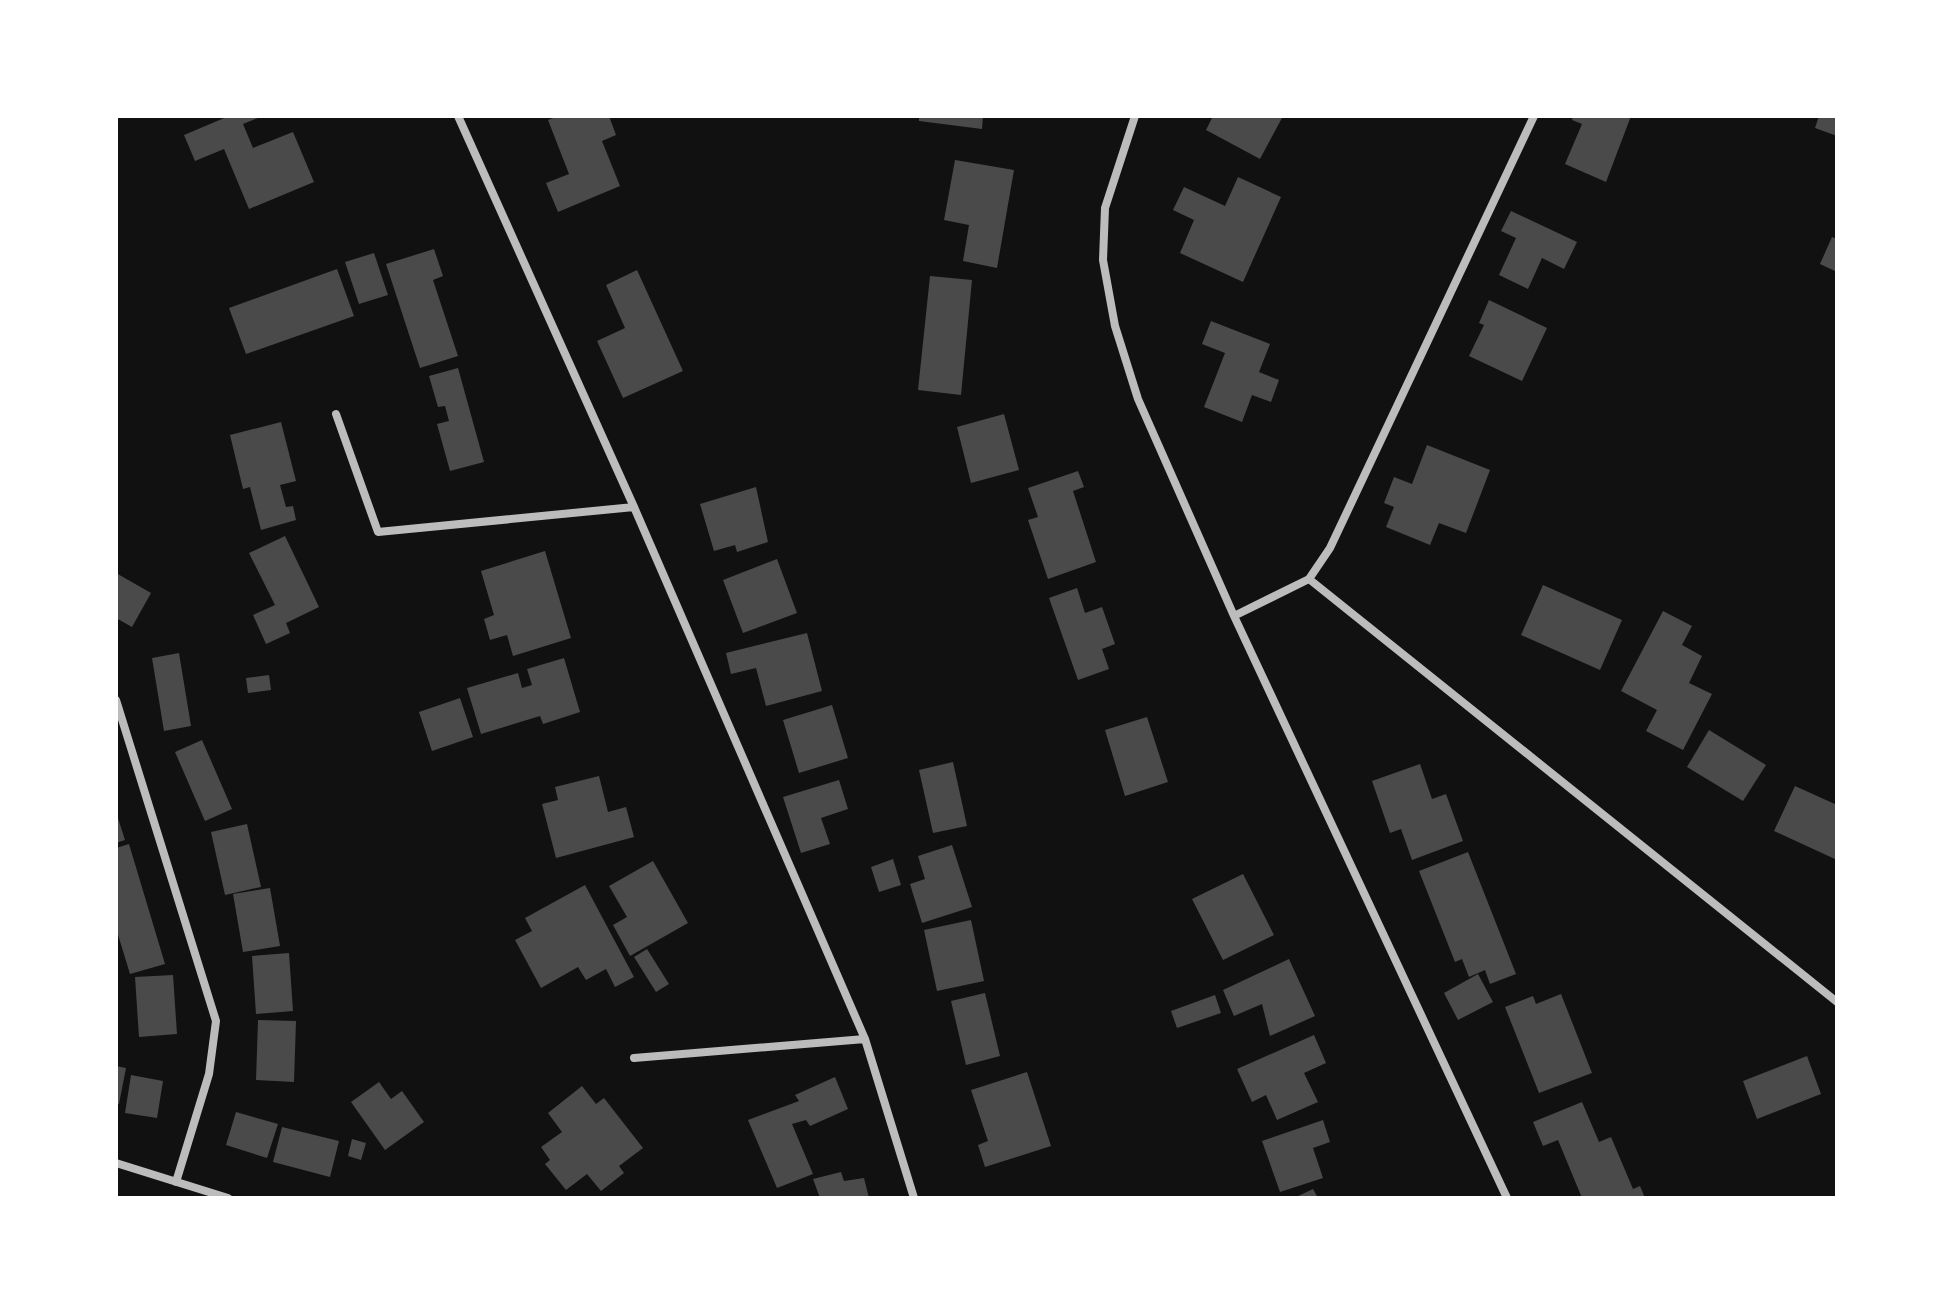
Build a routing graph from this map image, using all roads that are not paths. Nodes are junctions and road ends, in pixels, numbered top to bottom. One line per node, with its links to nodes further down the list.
1 (1135, 116): 7 (street)
2 (1534, 116): 6 (street)
3 (462, 118): 5 (street)
4 (336, 414): 5 (street)
5 (634, 507): 10 (street)
6 (1309, 579): 7 (street); 9 (street)
7 (1234, 616): 16 (street)
8 (116, 700): 13 (street)
9 (1837, 1002)
10 (865, 1039): 11 (street); 15 (street)
11 (634, 1058)
12 (116, 1163): 13 (street)
13 (176, 1182): 14 (street)
14 (228, 1198)
15 (914, 1198)
16 (1507, 1198)

